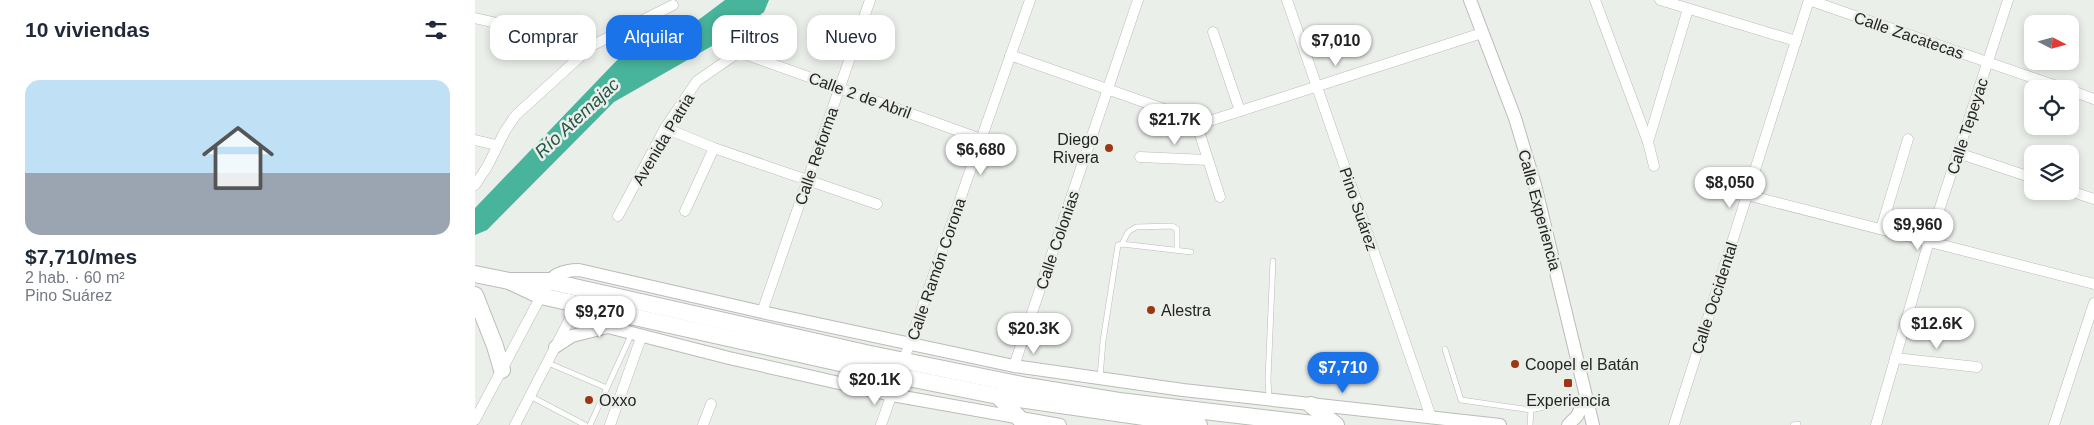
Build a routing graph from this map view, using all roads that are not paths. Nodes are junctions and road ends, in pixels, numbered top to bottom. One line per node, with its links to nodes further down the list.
1 (870, 0): 25 (street, Calle Reforma)
2 (1030, 0): 18 (street, Calle Ramón Corona)
3 (1138, 0): 26 (street, Calle Colonias)
4 (1287, 0): 24 (street, Pino Suárez)
5 (1470, 0): 15 (street, Calle Experiencia)
6 (1595, 0): 35 (street)
7 (1660, 0): 11 (street)
8 (1809, 0): 16 (street, Calle Occidental); 22 (street, Calle Zacatecas)
9 (2008, 0): 22 (street, Calle Tepeyac)
10 (673, 6): 17 (street)
11 (1688, 9): 16 (street); 35 (street)
12 (475, 18): 13 (street)
13 (490, 21)
14 (1213, 32): 29 (street)
15 (1482, 33): 24 (street); 82 (street, Calle Experiencia)
16 (1796, 41): 45 (street, Calle Occidental)
17 (596, 44)
18 (1011, 55): 26 (street); 32 (street, Calle Ramón Corona)
19 (576, 60): 36 (street)
20 (727, 60): 31 (street, Avenida Patria)
21 (761, 60): 25 (street, Calle 2 de Abril)
22 (1988, 62): 23 (street, Calle Zacatecas); 38 (street, Calle Tepeyac)
23 (2039, 80)
24 (1317, 86): 29 (street); 88 (street, Pino Suárez)
25 (840, 88): 32 (street, Calle 2 de Abril); 43 (street, Calle Reforma)
26 (1108, 89): 30 (street); 72 (street, Calle Colonias)
27 (2079, 93): 28 (street)
28 (2094, 99)
29 (1240, 111): 30 (street)
30 (1197, 125): 40 (street)
31 (665, 128): 37 (street); 51 (street, Avenida Patria)
32 (981, 139): 67 (street, Calle Ramón Corona)
33 (1908, 139): 52 (street)
34 (475, 140): 36 (street)
35 (1648, 142): 41 (street)
36 (496, 145): 44 (street)
37 (714, 148): 43 (street); 50 (street)
38 (1958, 153): 42 (street); 53 (street, Calle Tepeyac)
39 (1140, 157): 40 (street)
40 (1208, 160): 47 (street)
41 (1654, 166)
42 (2024, 175)
43 (807, 180): 49 (street); 64 (street, Calle Reforma)
44 (475, 185)
45 (1747, 194): 52 (street); 106 (street, Calle Occidental)
46 (2079, 194): 48 (street)
47 (1220, 197)
48 (2094, 199)
49 (877, 204)
50 (685, 211)
51 (619, 216)
52 (1881, 229): 53 (street)
53 (1929, 241): 59 (street); 70 (street, Calle Tepeyac)
54 (1122, 244): 55 (lane); 55 (lane); 76 (lane)
55 (1177, 250): 56 (lane)
56 (1191, 252)
57 (1273, 261): 83 (lane)
58 (475, 274): 60 (main road)
59 (2094, 284)
60 (545, 288): 62 (main road); 64 (street); 75 (street)
61 (475, 294): 75 (main road)
62 (581, 297): 65 (street); 68 (street); 74 (main road)
63 (2094, 303): 108 (street)
64 (762, 312): 67 (street)
65 (608, 327): 66 (street); 68 (street)
66 (637, 334): 77 (lane); 79 (street); 95 (street)
67 (909, 345): 72 (street); 74 (street, Calle Ramón Corona)
68 (555, 347): 71 (street)
69 (1445, 349): 87 (lane)
70 (1895, 358): 73 (street); 107 (street, Calle Tepeyac)
71 (547, 363): 77 (lane); 80 (street)
72 (1014, 366): 76 (street)
73 (1977, 367)
74 (901, 369): 79 (street, Calle Ramón Corona); 81 (main road); 90 (main road)
75 (502, 370): 91 (street)
76 (1100, 378): 78 (street)
77 (607, 388): 94 (lane)
78 (1183, 390): 83 (street); 90 (lane)
79 (892, 395): 89 (street); 97 (street, Calle Ramón Corona)
80 (530, 396): 92 (street); 93 (lane)
81 (998, 396): 89 (main road); 90 (main road)
82 (1587, 398): 104 (street); 105 (street, Calle Experiencia)
83 (1269, 400): 86 (street)
84 (1564, 402): 87 (lane)
85 (711, 404): 96 (street)
86 (1311, 404): 88 (street); 101 (main road)
87 (1531, 410): 103 (lane)
88 (1431, 417): 102 (street)
89 (1021, 419): 98 (street)
90 (1179, 419): 99 (main road); 100 (main road)
91 (475, 420)
92 (515, 425)
93 (585, 425)
94 (590, 425)
95 (610, 425)
96 (703, 425)
97 (881, 425)
98 (1060, 425)
99 (1199, 425)
100 (1322, 425)
101 (1336, 425)
102 (1500, 425)
103 (1530, 425)
104 (1568, 425)
105 (1593, 425)
106 (1674, 425)
107 (1876, 425)
108 (2055, 425)

